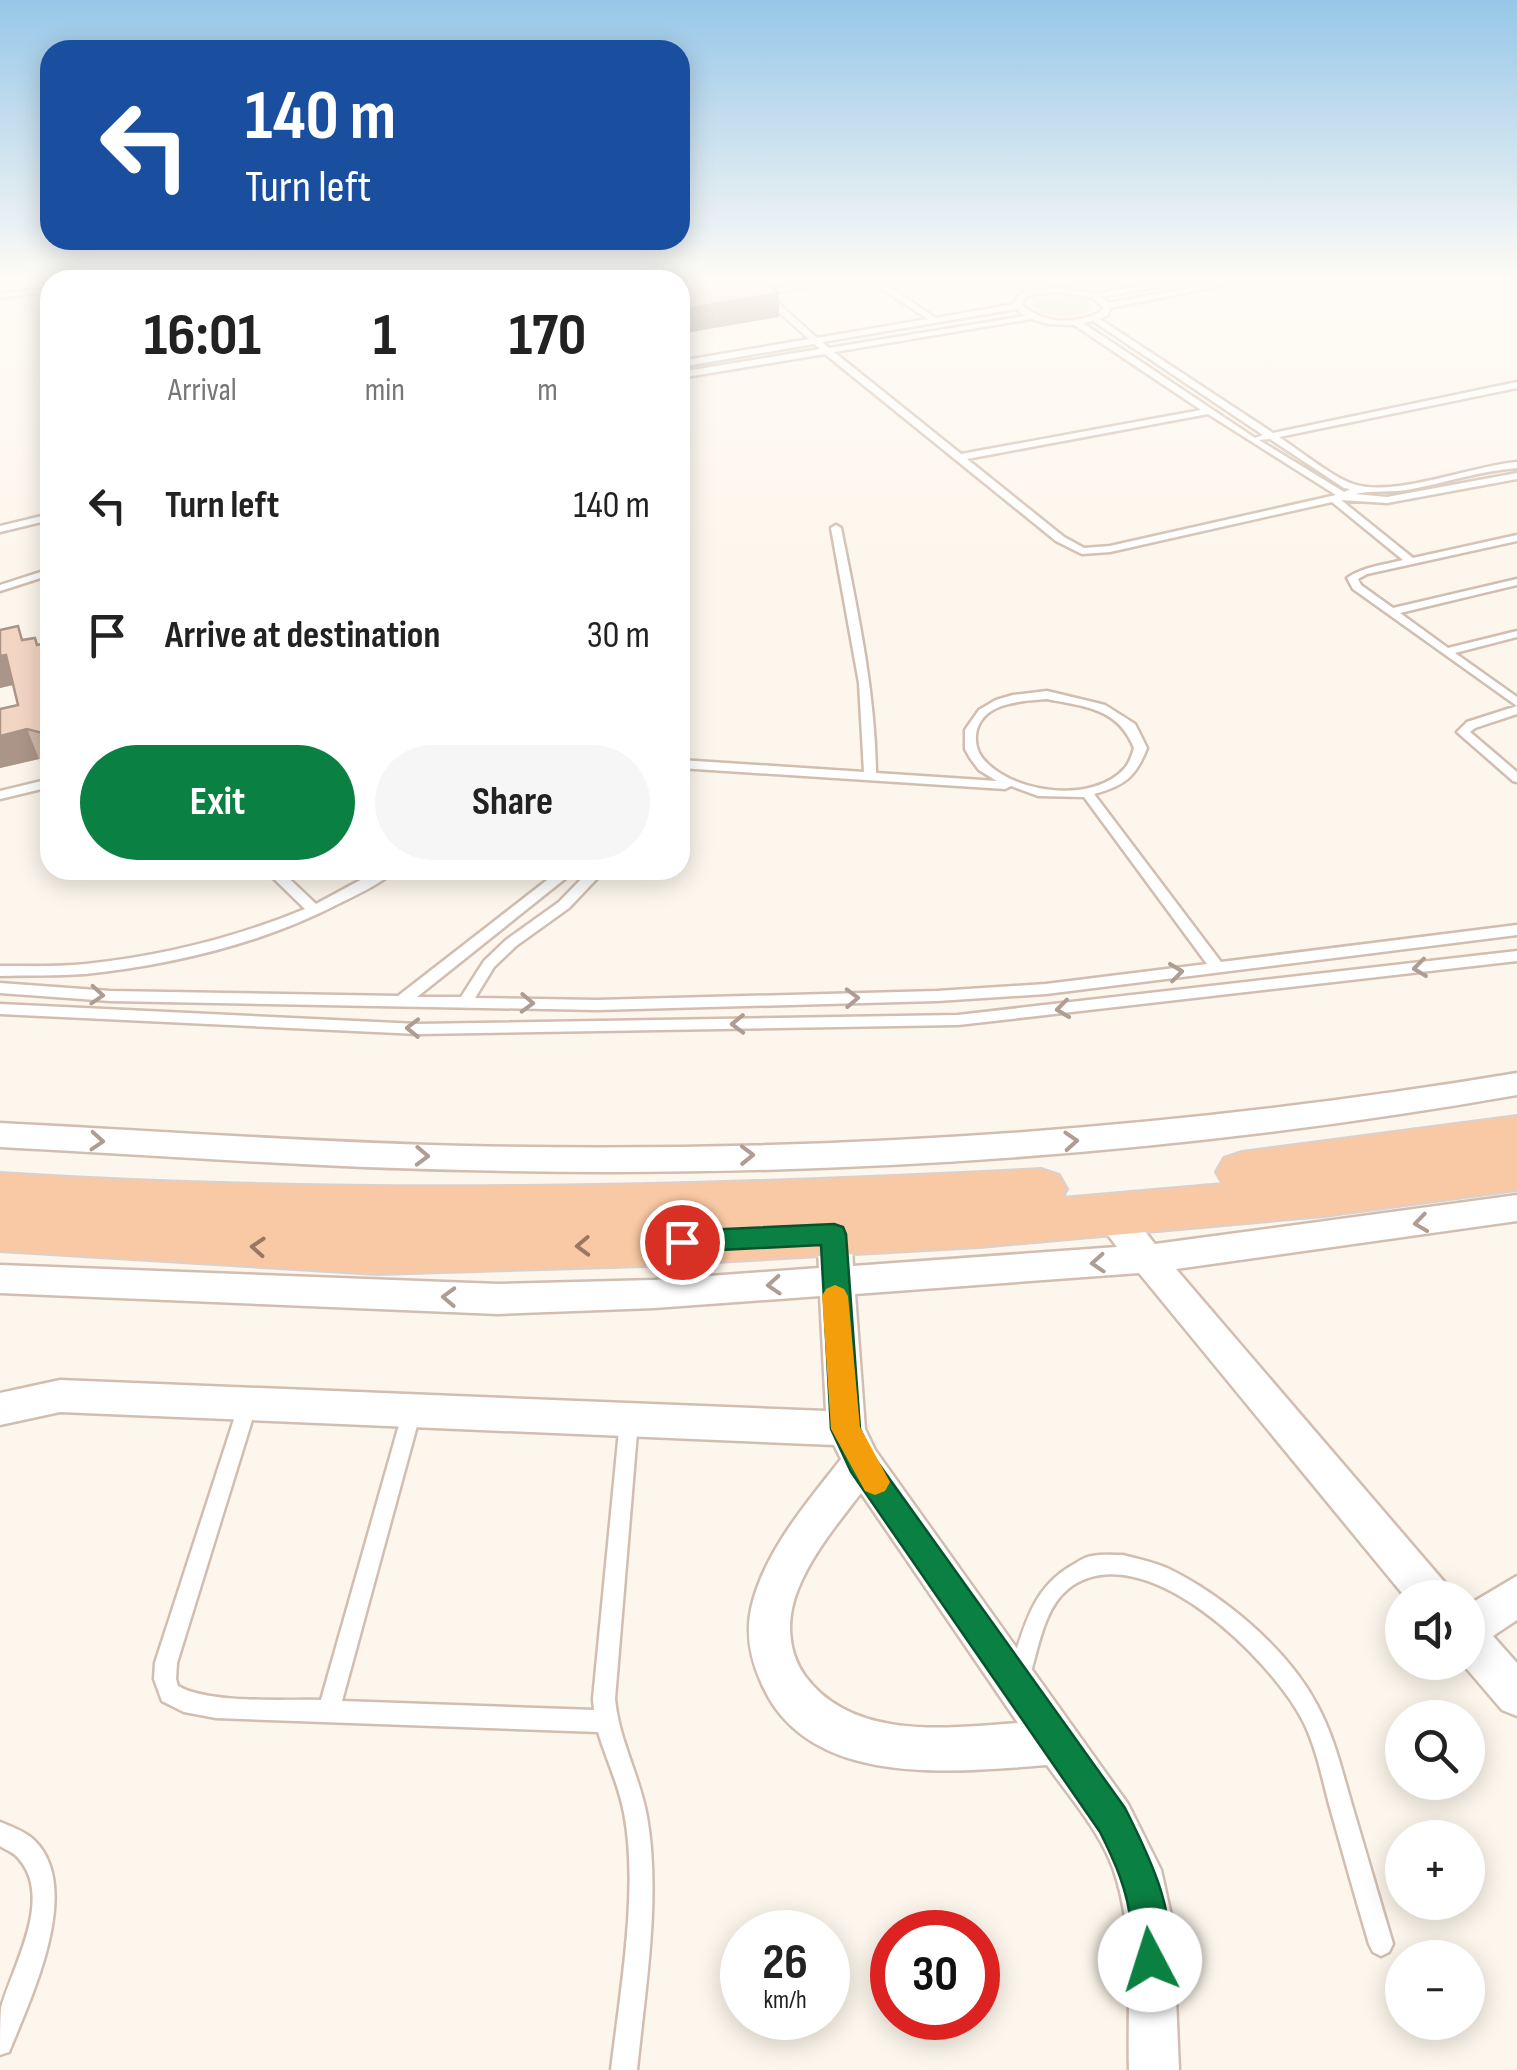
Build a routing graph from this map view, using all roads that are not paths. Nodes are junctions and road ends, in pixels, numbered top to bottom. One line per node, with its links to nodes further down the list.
1 (858, 376): 8 (lane)
2 (1158, 376): 5 (lane)
3 (1178, 376): 6 (lane)
4 (1517, 385): 6 (lane)
5 (1211, 411): 7 (lane); 8 (lane)
6 (1267, 437): 7 (lane); 11 (lane)
7 (1252, 440): 12 (lane)
8 (962, 457): 12 (lane)
9 (1517, 466): 11 (lane)
10 (1517, 476): 12 (lane)
11 (1357, 490): 12 (lane)
12 (1340, 498): 19 (lane)
13 (40, 515): 15 (lane)
14 (40, 516): 17 (lane)
15 (0, 521)
16 (836, 528): 28 (lane)
17 (0, 529)
18 (1515, 539): 19 (lane)
19 (1410, 562): 23 (lane)
20 (40, 575): 22 (lane)
21 (1517, 582): 23 (lane)
22 (0, 588)
23 (1391, 612): 25 (lane)
24 (1517, 634): 25 (lane)
25 (1446, 652): 26 (lane)
26 (1517, 706): 29 (lane)
27 (690, 765): 28 (lane)
28 (870, 777): 31 (lane)
29 (1517, 778)
30 (40, 785): 33 (lane)
31 (1014, 785): 32 (lane); 32 (lane)
32 (1087, 793): 41 (lane)
33 (0, 796)
34 (282, 880): 38 (lane)
35 (370, 880): 38 (lane)
36 (557, 880): 44 (lane)
37 (588, 880): 45 (lane)
38 (314, 910): 42 (lane)
39 (1517, 930): 41 (lane)
40 (1517, 956): 46 (lane, one-way to 46)
41 (1217, 967): 45 (lane, one-way to 41)
42 (0, 971)
43 (0, 988): 44 (lane, one-way to 44)
44 (403, 1000): 45 (lane)
45 (466, 1001)
46 (0, 1010)
47 (1517, 1084): 48 (street, one-way to 47)
48 (0, 1135)
49 (1517, 1135): 51 (highway)
50 (1517, 1170): 53 (highway)
51 (0, 1193)
52 (1517, 1208): 56 (street, one-way to 56)
53 (1110, 1215): 55 (highway); 56 (street)
54 (0, 1230): 55 (highway, one-way to 54)
55 (834, 1257): 56 (street, one-way to 55); 57 (street, one-way to 57); 62 (street)
56 (1146, 1259): 63 (street)
57 (0, 1279)
58 (248, 1404): 59 (street); 60 (street); 69 (lane)
59 (0, 1409)
60 (412, 1410): 61 (street); 69 (lane)
61 (628, 1420): 62 (street); 70 (lane)
62 (853, 1446): 67 (street); 71 (street)
63 (1417, 1580)
64 (1517, 1596): 65 (street)
65 (1485, 1617)
66 (1485, 1658): 68 (street)
67 (1016, 1683): 71 (street); 73 (lane)
68 (1517, 1695)
69 (328, 1712): 70 (lane)
70 (604, 1721): 75 (lane)
71 (1058, 1742): 76 (street)
72 (0, 1833): 74 (lane)
73 (1380, 1944)
74 (0, 2042)
75 (624, 2070)
76 (1154, 2070)

